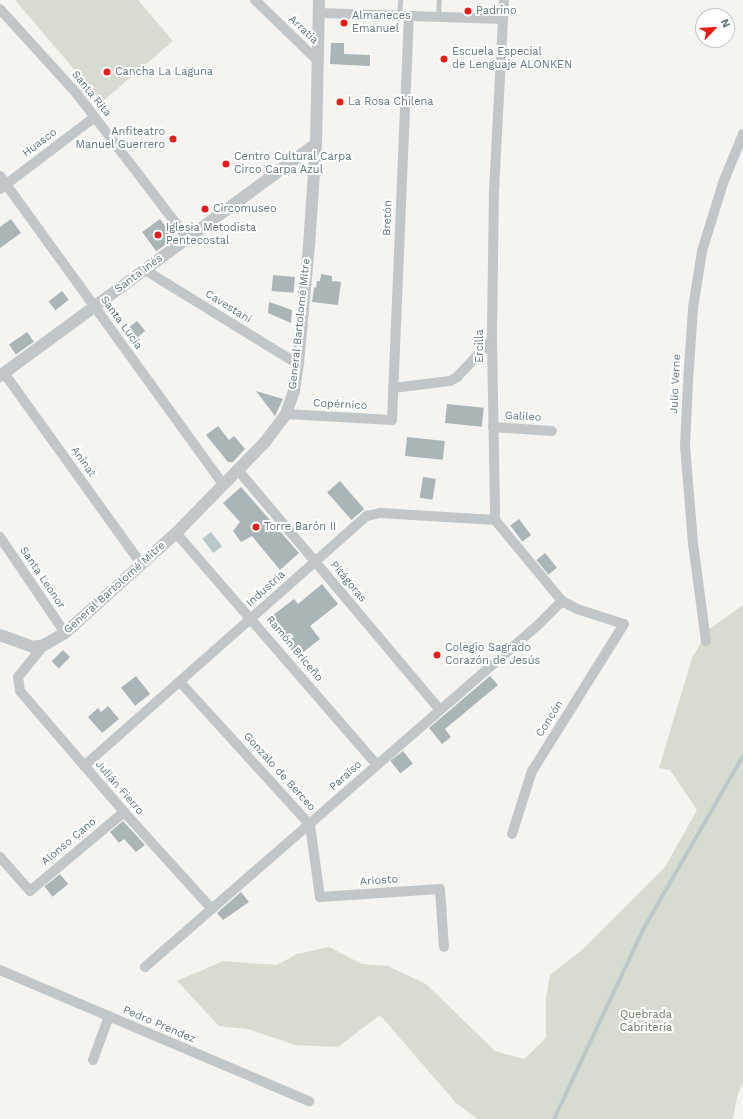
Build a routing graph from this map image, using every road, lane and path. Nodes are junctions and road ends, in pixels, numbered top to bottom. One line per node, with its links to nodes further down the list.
1 (255, 0): 11 (street, Arratia)
2 (319, 0): 7 (street, General Bartolomé Mitre)
3 (400, 0): 8 (lane)
4 (439, 0): 9 (lane)
5 (504, 0): 10 (street, Ercilla)
6 (0, 9): 12 (street, Santa Rita)
7 (319, 13): 8 (street); 11 (street, General Bartolomé Mitre)
8 (404, 16): 9 (street); 22 (street, Bretón)
9 (438, 17): 10 (street)
10 (503, 19): 19 (street, Ercilla)
11 (318, 60): 14 (street, General Bartolomé Mitre)
12 (95, 117): 15 (street, Huasco); 16 (street, Santa Rita)
13 (743, 134): 38 (street, Julio Verne)
14 (316, 144): 16 (street, Santa Inés); 20 (street, General Bartolomé Mitre)
15 (2, 183): 18 (street, Santa Lucía)
16 (187, 238): 17 (street, Santa Inés)
17 (145, 270): 18 (street, Santa Inés); 20 (street, Cavestani)
18 (95, 307): 21 (street, Santa Inés); 28 (street, Santa Lucía)
19 (492, 340): 22 (street); 25 (street, Ercilla)
20 (298, 364): 23 (street, General Bartolomé Mitre)
21 (2, 372): 33 (street, Aninat)
22 (393, 388): 24 (street, Bretón)
23 (286, 414): 24 (street, Copérnico); 27 (street, General Bartolomé Mitre)
24 (392, 420)
25 (493, 427): 26 (street, Galileo); 29 (street, Ercilla)
26 (552, 431)
27 (238, 470): 28 (street, General Bartolomé Mitre); 32 (street, Pitágoras)
28 (223, 484): 30 (street, General Bartolomé Mitre)
29 (495, 520): 32 (street, Industria); 34 (street)
30 (176, 533): 33 (street, General Bartolomé Mitre); 35 (street, Ramón Briceño)
31 (0, 537): 36 (street, Santa Leonor)
32 (315, 562): 35 (street, Industria); 42 (street, Pitágoras)
33 (142, 565): 36 (street, General Bartolomé Mitre)
34 (562, 601): 42 (street, Paraíso); 47 (street, Concón)
35 (252, 618): 41 (street, Industria); 43 (street, Ramón Briceño)
36 (65, 633): 39 (street, General Bartolomé Mitre)
37 (0, 635): 39 (street)
38 (706, 642)
39 (44, 645): 40 (street, General Bartolomé Mitre)
40 (18, 677): 44 (street, Julián Fierro)
41 (180, 682): 44 (street, Industria); 46 (street, Gonzalo de Berceo)
42 (439, 709): 43 (street, Paraíso)
43 (376, 764): 46 (street, Paraíso)
44 (84, 766): 45 (street, Julián Fierro)
45 (124, 812): 48 (street, Alonso Cano); 50 (street, Julián Fierro)
46 (310, 825): 49 (street, Gonzalo de Berceo); 50 (street, Paraíso)
47 (512, 834)
48 (0, 857)
49 (320, 897): 51 (street, Ariosto)
50 (212, 909): 52 (street, Paraíso)
51 (444, 947)
52 (145, 967)
53 (0, 970): 54 (street, Pedro Prendez)
54 (109, 1016): 55 (street); 56 (street, Pedro Prendez)
55 (92, 1060)
56 (309, 1101)

